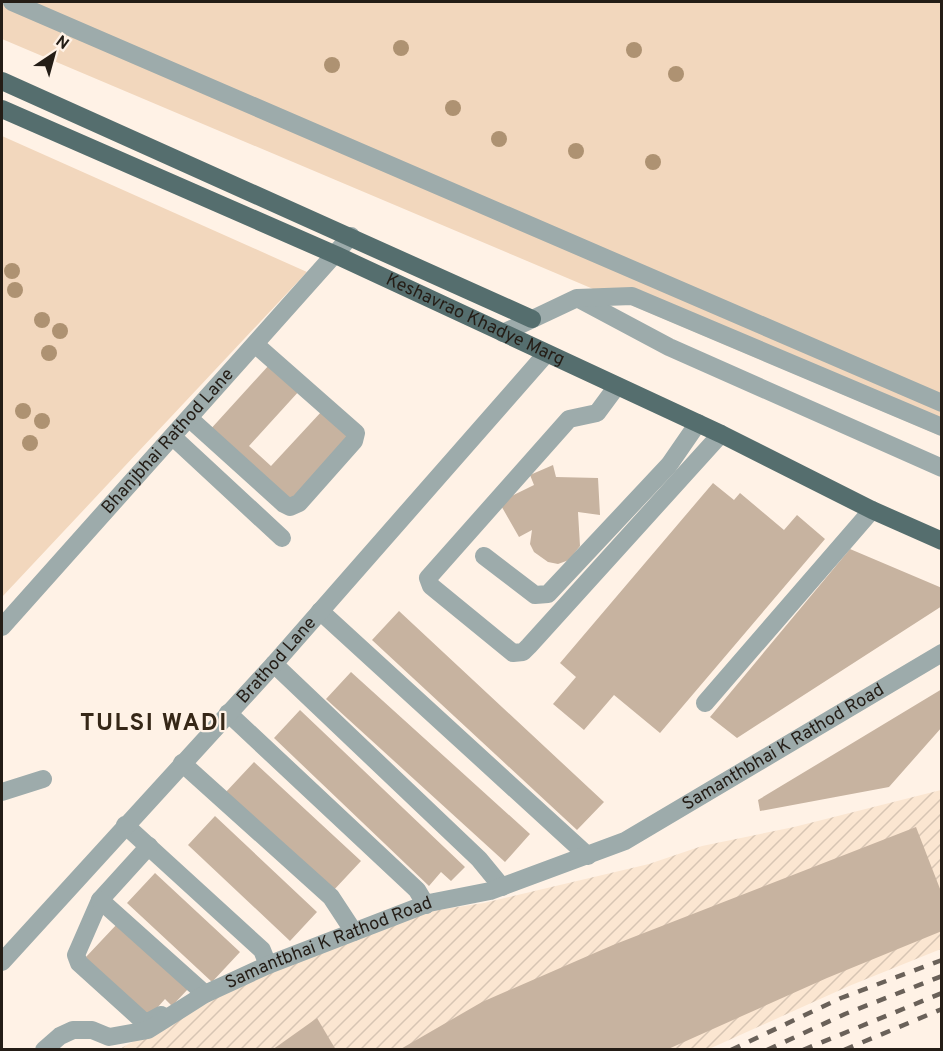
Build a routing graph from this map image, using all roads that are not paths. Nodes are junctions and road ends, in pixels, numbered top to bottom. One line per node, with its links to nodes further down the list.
1 (12, 2): 12 (street)
2 (2, 81): 4 (main road, Keshavrao Khadye Marg)
3 (2, 109): 5 (main road, Keshavrao Khadye Marg)
4 (351, 236): 5 (street, Bhanjbhai Rathod Lane); 7 (main road, Keshavrao Khadye Marg)
5 (336, 255): 8 (main road, Keshavrao Khadye Marg); 9 (street, Bhanjbhai Rathod Lane)
6 (577, 298): 7 (street); 15 (street); 20 (street)
7 (532, 319): 8 (street)
8 (502, 333): 10 (main road, Keshavrao Khadye Marg)
9 (256, 345): 13 (street, Bhanjbhai Rathod Lane); 13 (street)
10 (546, 354): 11 (main road, Keshavrao Khadye Marg); 25 (street, Brathod Lane)
11 (617, 386): 14 (main road, Keshavrao Khadye Marg); 19 (street)
12 (942, 403)
13 (190, 419): 17 (street, Bhanjbhai Rathod Lane)
14 (698, 423): 16 (main road, Keshavrao Khadye Marg); 18 (street)
15 (942, 427)
16 (721, 434): 19 (street); 21 (main road, Keshavrao Khadye Marg)
17 (173, 437): 22 (street); 26 (street, Bhanjbhai Rathod Lane)
18 (680, 452): 19 (street); 24 (street)
19 (697, 463)
20 (942, 468)
21 (872, 510): 23 (main road, Keshavrao Khadye Marg); 29 (street)
22 (282, 538)
23 (942, 541)
24 (484, 556)
25 (320, 611): 28 (street, Brathod Lane); 37 (street)
26 (2, 627)
27 (942, 653): 35 (street, Samanthbhai K Rathod Road)
28 (274, 664): 30 (street, Brathod Lane); 38 (street)
29 (705, 703)
30 (228, 713): 31 (street, Brathod Lane); 40 (street)
31 (182, 763): 34 (street, Brathod Lane); 41 (street)
32 (43, 779): 33 (street)
33 (2, 792)
34 (125, 825): 36 (street); 42 (street, Brathod Lane)
35 (625, 841): 37 (street, Samantbhai K Rathod Road)
36 (149, 846): 39 (street); 43 (street)
37 (588, 856): 38 (street, Samantbhai K Rathod Road)
38 (502, 887): 40 (street, Samantbhai K Rathod Road)
39 (100, 900): 44 (street); 44 (street)
40 (426, 905): 41 (street, Samantbhai K Rathod Road)
41 (354, 932): 43 (street, Samantbhai K Rathod Road)
42 (2, 962)
43 (268, 965): 44 (street, Samantbhai K Rathod Road)
44 (201, 991): 45 (street, Samantbhai K Rathod Road)
45 (44, 1050)

